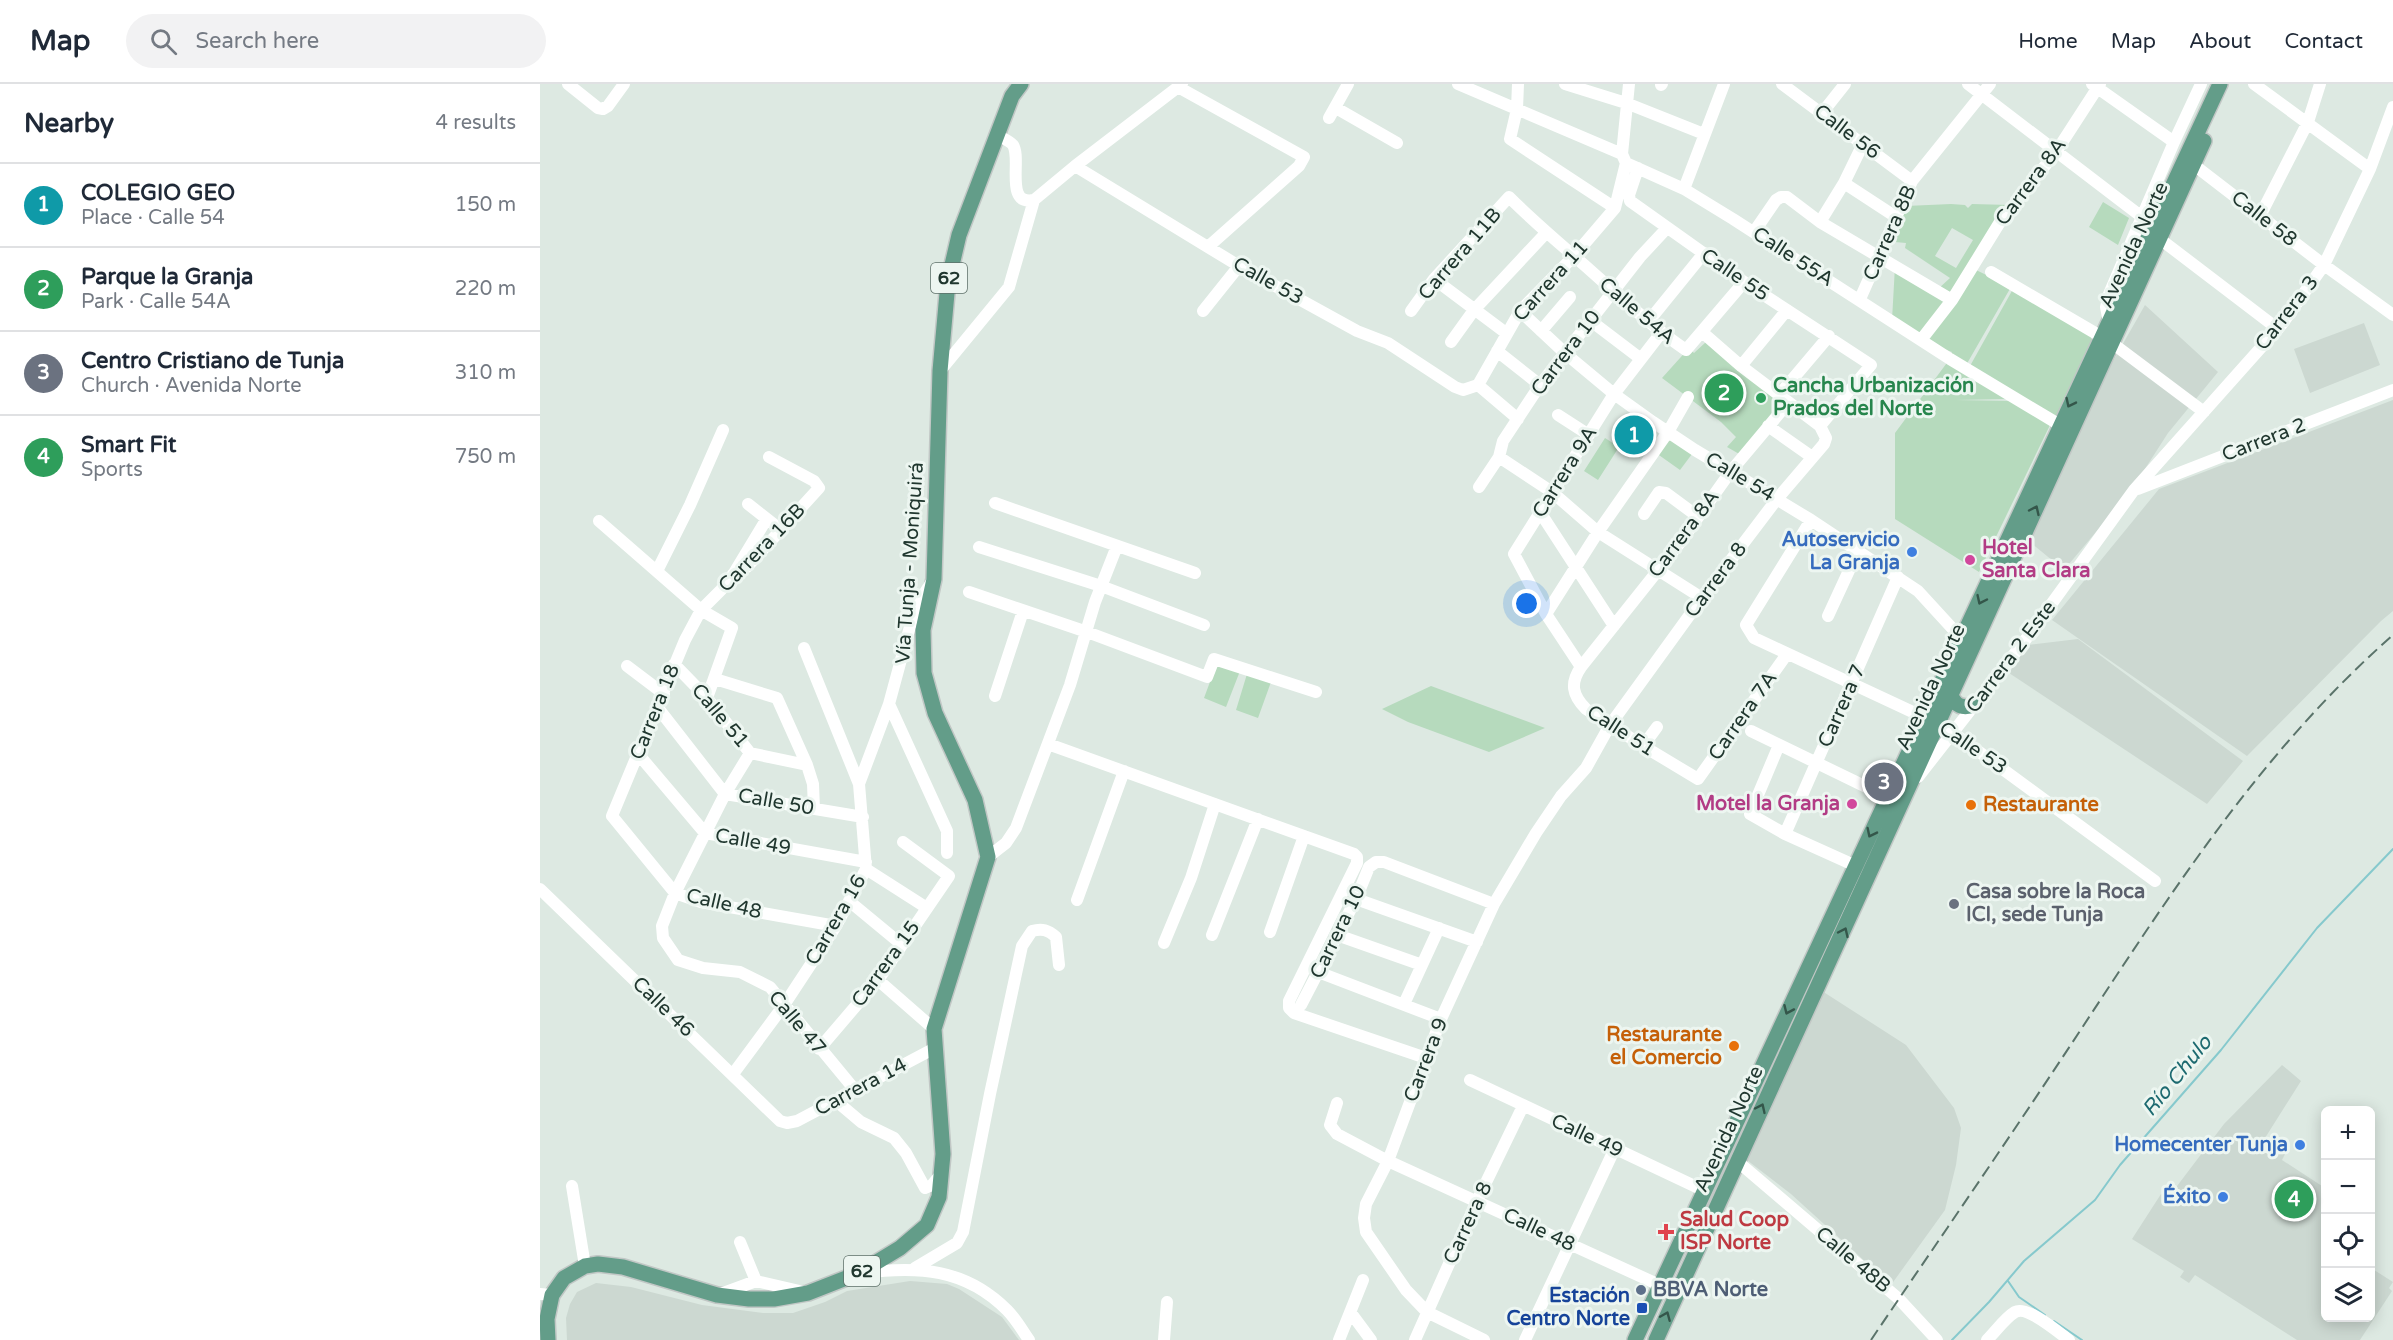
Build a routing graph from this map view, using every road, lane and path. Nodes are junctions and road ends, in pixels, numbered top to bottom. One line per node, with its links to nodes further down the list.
1 (568, 84): 2 (street)
2 (624, 84)
3 (1022, 84): 28 (main road, Vía Tunja - Moniquirá / 62)
4 (1348, 84): 30 (street)
5 (1458, 84): 24 (street)
6 (1518, 84): 24 (street)
7 (1565, 84): 22 (street)
8 (1629, 84): 22 (street, Carrera 11)
9 (1724, 84): 27 (street)
10 (1782, 84): 25 (street, Calle 56)
11 (1845, 84): 25 (street)
12 (1968, 84): 21 (street)
13 (1990, 84): 21 (street, Carrera 8B)
14 (2201, 84): 29 (street, Avenida Norte)
15 (2220, 84): 72 (main road, Avenida Norte)
16 (2230, 84): 34 (main road, Avenida Norte)
17 (2254, 84): 26 (street)
18 (2320, 84): 26 (street)
19 (1180, 85): 35 (street); 51 (street)
20 (2096, 85): 29 (street); 32 (street, Carrera 8A)
21 (1981, 95): 32 (street); 37 (street, Carrera 8B)
22 (1626, 103): 27 (street); 33 (street, Carrera 11)
23 (2393, 107): 36 (street, Carrera 3)
24 (1517, 109): 33 (street, Calle 55A); 42 (street)
25 (1822, 113): 31 (street, Calle 56)
26 (2308, 122): 36 (street); 43 (street)
27 (1704, 134): 39 (street)
28 (997, 135): 41 (street); 86 (main road, Vía Tunja - Moniquirá / 62)
29 (2174, 142): 45 (street, Avenida Norte)
30 (1397, 143)
31 (1863, 144): 37 (street, Calle 56); 38 (street)
32 (2056, 152): 45 (street); 63 (street, Carrera 8A)
33 (1629, 162): 39 (street, Calle 55A); 42 (street, Carrera 11); 47 (street, Calle 55)
34 (2194, 165): 43 (street, Calle 58); 50 (main road, Avenida Norte)
35 (1075, 166): 41 (street); 51 (street, Calle 53)
36 (2370, 169): 55 (street, Carrera 3)
37 (1912, 181): 44 (street, Carrera 8B)
38 (1844, 183): 44 (street); 46 (street)
39 (1684, 189): 48 (street, Calle 55A)
40 (1509, 197): 49 (street, Calle 54A); 58 (street, Carrera 11B)
41 (1034, 200): 86 (street)
42 (1615, 208): 53 (street, Carrera 11)
43 (2260, 216): 55 (street, Calle 58)
44 (1896, 217): 54 (street, Carrera 8B)
45 (2142, 217): 72 (street, Avenida Norte)
46 (1820, 222): 48 (street); 54 (street)
47 (1667, 228): 52 (street, Calle 55); 60 (street, Carrera 10)
48 (1754, 232): 62 (street, Calle 55A)
49 (1546, 234): 53 (street, Calle 54A); 64 (street)
50 (2160, 239): 73 (street); 80 (main road, Avenida Norte)
51 (1209, 246): 56 (street, Calle 53)
52 (1704, 253): 59 (street, Calle 55); 71 (street)
53 (1574, 256): 60 (street, Calle 54A); 68 (street, Carrera 11)
54 (1879, 258): 62 (street, Carrera 8B); 63 (street)
55 (2324, 265): 69 (street, Calle 58); 73 (street, Carrera 3)
56 (1239, 266): 66 (street); 87 (street, Calle 53)
57 (1992, 272): 80 (street)
58 (1434, 279): 64 (street); 67 (street, Carrera 11B)
59 (1744, 282): 65 (street, Calle 55); 75 (street)
60 (1612, 292): 70 (street, Carrera 10); 71 (street, Calle 54A)
61 (1570, 297): 74 (street)
62 (1860, 299): 79 (street, Calle 55A)
63 (1952, 300): 79 (street, Carrera 8A)
64 (1474, 310): 76 (street); 81 (street)
65 (1787, 310): 78 (street, Calle 55); 85 (street)
66 (1203, 311)
67 (1411, 311)
68 (1520, 311): 74 (street, Calle 54); 76 (street, Carrera 11)
69 (2393, 315)
70 (1591, 321): 83 (street, Carrera 10); 84 (street)
71 (1648, 321): 77 (street, Calle 54A)
72 (2109, 323): 80 (main road, Avenida Norte)
73 (2278, 328): 93 (street, Carrera 3)
74 (1541, 331): 83 (street, Calle 54)
75 (1702, 332): 77 (street, Calle 54A); 85 (street, Calle 54A)
76 (1506, 333): 82 (street, Carrera 11)
77 (1661, 333): 84 (street, Carrera 9A)
78 (1829, 336): 92 (street); 97 (street, Calle 55)
79 (1921, 340): 98 (street, Calle 55A)
80 (2107, 340): 93 (street); 98 (main road, Avenida Norte, one-way to 98); 151 (main road, Avenida Norte, one-way to 80)
81 (1451, 342)
82 (1497, 351): 87 (street, Carrera 11); 88 (street)
83 (1566, 354): 88 (street, Carrera 10); 90 (street, Calle 54)
84 (1641, 359): 90 (street, Carrera 9A)
85 (1741, 366): 92 (street, Calle 54A)
86 (940, 371): 130 (main road, Vía Tunja - Moniquirá / 62)
87 (1478, 385): 95 (street)
88 (1540, 385): 95 (street, Carrera 10)
89 (2393, 390): 108 (street, Carrera 2)
90 (1614, 394): 100 (street, Calle 54); 101 (street, Carrera 9A)
91 (1688, 398): 100 (street)
92 (1784, 399): 96 (street, Carrera 8A); 97 (street, Calle 54A)
93 (2204, 412): 108 (street, Carrera 3)
94 (1558, 415): 101 (street)
95 (1518, 419): 104 (street, Carrera 10)
96 (1768, 426): 105 (street); 106 (street, Carrera 8A)
97 (1820, 426): 102 (street, Calle 54A)
98 (2060, 426): 141 (main road, Avenida Norte, one-way to 141)
99 (723, 430): 126 (street)
100 (1668, 432): 106 (street, Calle 54); 120 (street)
101 (1589, 435): 109 (street, Carrera 9A)
102 (1826, 438): 105 (street, Carrera 8)
103 (769, 456): 119 (street, Carrera 16B)
104 (1499, 456): 107 (street, Carrera 10); 109 (street)
105 (1812, 457): 110 (street, Carrera 8)
106 (1731, 471): 110 (street, Calle 54); 115 (street, Carrera 8A)
107 (1479, 487)
108 (2134, 490): 155 (street, Carrera 2 Este)
109 (1552, 492): 113 (street, Carrera 9A); 120 (street)
110 (1777, 499): 117 (street, Calle 54); 133 (street, Carrera 8)
111 (995, 503): 121 (street)
112 (748, 504): 116 (street)
113 (1540, 512): 124 (street); 136 (street, Carrera 9A)
114 (1644, 514): 115 (street)
115 (1697, 516): 125 (street, Carrera 8A)
116 (766, 520): 119 (street); 127 (street)
117 (1811, 520): 123 (street, Calle 54); 143 (street, Calle 53)
118 (599, 521): 126 (street)
119 (781, 530): 127 (street, Carrera 16B)
120 (1598, 532): 124 (street); 125 (street)
121 (1117, 546): 128 (street); 131 (street)
122 (979, 547): 131 (street)
123 (1858, 551): 129 (street, Calle 54); 137 (street)
124 (1574, 568): 136 (street); 139 (street)
125 (1658, 570): 133 (street); 139 (street, Carrera 8A)
126 (657, 571): 134 (street)
127 (734, 573): 134 (street, Carrera 16B)
128 (1195, 573)
129 (1898, 577): 141 (street, Calle 54); 148 (street, Carrera 7)
130 (934, 579): 154 (street, Carrera 16); 185 (main road, Vía Tunja - Moniquirá / 62)
131 (1101, 586): 138 (street); 140 (street)
132 (969, 592): 135 (street)
133 (1702, 598): 158 (street, Carrera 8)
134 (701, 610): 144 (street, Carrera 18); 147 (street)
135 (1023, 611): 140 (street); 152 (street)
136 (1546, 614): 146 (street)
137 (1828, 616)
138 (1204, 625)
139 (1614, 626): 146 (street, Carrera 8A)
140 (1087, 632): 149 (street); 162 (street)
141 (1962, 639): 157 (main road, Avenida Norte)
142 (804, 648): 171 (street)
143 (1787, 654): 148 (street, Calle 53); 170 (street, Carrera 7A)
144 (674, 664): 150 (street, Carrera 18); 153 (street, Calle 51)
145 (627, 666): 150 (street)
146 (1581, 667): 158 (street, Calle 51)
147 (715, 679): 153 (street); 168 (street)
148 (1852, 683): 157 (street, Calle 53); 167 (street, Carrera 7)
149 (1316, 692)
150 (664, 694): 156 (street, Carrera 18)
151 (1951, 695): 155 (main road); 157 (main road, Avenida Norte)
152 (995, 696)
153 (707, 698): 165 (street, Calle 51)
154 (889, 704): 171 (street, Carrera 16); 184 (street)
155 (1974, 705): 161 (street, Carrera 2 Este)
156 (658, 708): 166 (street, Carrera 18); 173 (street, Calle 50)
157 (1930, 721): 161 (street, Calle 53); 172 (main road, Avenida Norte); 174 (main road, Avenida Norte)
158 (1610, 725): 164 (street, Calle 51); 194 (street, Carrera 8)
159 (1657, 727): 164 (street)
160 (1751, 731): 163 (street)
161 (1954, 732): 172 (street, Carrera 2 Este); 188 (street, Calle 53)
162 (1048, 744): 169 (street); 185 (street)
163 (1779, 745): 167 (street); 181 (street)
164 (1643, 746): 170 (street, Calle 51)
165 (750, 753): 168 (street, Calle 51); 173 (street)
166 (639, 755): 177 (street, Carrera 18); 180 (street, Calle 49)
167 (1817, 763): 174 (street); 181 (street, Carrera 7)
168 (807, 765): 176 (street)
169 (1124, 771): 175 (street); 192 (street)
170 (1698, 779)
171 (859, 784): 178 (street, Carrera 16)
172 (1906, 792): 225 (main road, Avenida Norte, one-way to 172)
173 (725, 794): 176 (street, Calle 50); 180 (street)
174 (1889, 798): 187 (main road, Avenida Norte, one-way to 187)
175 (1215, 804): 179 (street); 202 (street)
176 (814, 809): 178 (street, Calle 50)
177 (612, 816): 190 (street, Calle 48)
178 (863, 816): 186 (street, Carrera 16)
179 (1258, 819): 182 (street); 199 (street)
180 (705, 833): 186 (street, Calle 49); 190 (street)
181 (1785, 834): 187 (street)
182 (1304, 836): 198 (street); 210 (street)
183 (903, 842): 195 (street, Carrera 15)
184 (948, 853)
185 (988, 857): 212 (main road, 62)
186 (866, 866): 193 (street, Carrera 16); 195 (street, Calle 49)
187 (1856, 866): 228 (main road, Avenida Norte, one-way to 228)
188 (2155, 881)
189 (540, 889): 216 (street, Calle 46)
190 (675, 893): 196 (street, Calle 48); 208 (street, Calle 47)
191 (1356, 899): 194 (street, Carrera 10); 197 (street); 200 (street, Carrera 10)
192 (1077, 900)
193 (849, 901): 196 (street, Carrera 16); 203 (street)
194 (1494, 904): 201 (street, Carrera 9)
195 (927, 908): 203 (street, Carrera 15)
196 (836, 926): 208 (street, Carrera 16)
197 (1438, 928): 201 (street); 205 (street)
198 (1270, 932)
199 (1212, 935)
200 (1337, 935): 205 (street); 206 (street, Carrera 10)
201 (1477, 942): 211 (street, Carrera 9)
202 (1164, 943)
203 (901, 944): 207 (street, Carrera 15)
204 (1059, 965): 233 (street)
205 (1422, 965): 209 (street)
206 (1318, 972): 209 (street); 210 (street, Carrera 10)
207 (878, 980): 212 (street); 214 (street, Carrera 15)
208 (784, 1005): 214 (street, Calle 47); 216 (street, Carrera 16)
209 (1404, 1005): 211 (street)
210 (1295, 1007): 215 (street)
211 (1441, 1018): 215 (street, Carrera 9)
212 (934, 1029): 213 (main road, 62)
213 (934, 1048): 218 (street, Carrera 14); 226 (main road, 62)
214 (819, 1049): 218 (street, Calle 47)
215 (1426, 1058): 224 (street, Carrera 9)
216 (733, 1074): 222 (street, Calle 46)
217 (1470, 1080): 221 (street, Calle 49)
218 (855, 1090): 219 (street, Carrera 14)
219 (835, 1100): 222 (street, Carrera 14); 226 (street)
220 (1337, 1103): 224 (street, Calle 48)
221 (1523, 1106): 223 (street, Calle 49); 229 (street, Carrera 8)
222 (787, 1123)
223 (1615, 1148): 228 (street, Calle 49); 231 (street)
224 (1388, 1161): 229 (street, Calle 48); 243 (street, Carrera 9)
225 (1737, 1161): 239 (main road, Avenida Norte); 246 (street, Calle 48B)
226 (941, 1174): 234 (main road, 62)
227 (572, 1186): 232 (street)
228 (1705, 1191): 237 (main road, Avenida Norte)
229 (1477, 1201): 231 (street, Calle 48); 243 (street, Carrera 8)
230 (740, 1242): 236 (street)
231 (1569, 1244): 237 (street, Calle 48); 254 (street)
232 (585, 1266): 240 (main road); 241 (main road, 62)
233 (915, 1268): 234 (street); 248 (street)
234 (859, 1274): 238 (main road, 62)
235 (1364, 1280): 245 (street)
236 (756, 1281): 238 (street); 241 (street)
237 (1661, 1286): 239 (street, Calle 48); 255 (main road, Avenida Norte)
238 (808, 1293): 241 (main road, 62)
239 (1677, 1293): 256 (main road, Avenida Norte, one-way to 239)
240 (546, 1294): 247 (main road)
241 (717, 1295)
242 (1167, 1302): 249 (street)
243 (1427, 1312): 252 (street, Carrera 8); 253 (street)
244 (2019, 1312): 257 (street); 258 (street); 259 (street)
245 (1351, 1313): 250 (street); 251 (street)
246 (1934, 1337)
247 (548, 1340)
248 (1029, 1340)
249 (1164, 1340)
250 (1339, 1340)
251 (1371, 1340)
252 (1415, 1340)
253 (1484, 1340)
254 (1525, 1340)
255 (1635, 1340)
256 (1656, 1340)
257 (1982, 1340)
258 (1987, 1340)
259 (2069, 1340)

